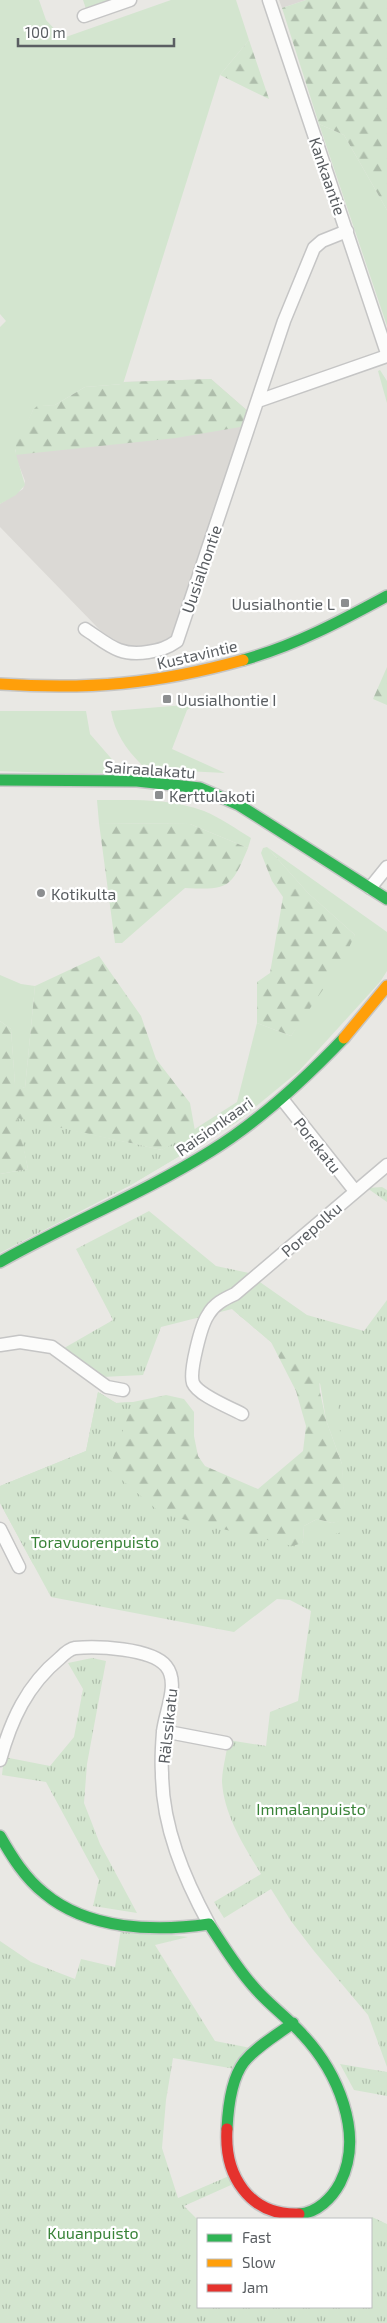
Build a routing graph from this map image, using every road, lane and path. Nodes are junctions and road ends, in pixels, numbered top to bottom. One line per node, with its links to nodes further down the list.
1 (130, 0): 3 (street)
2 (269, 0): 4 (street, Kankaantie)
3 (84, 16)
4 (347, 231): 5 (street, Kankaantie); 6 (street, Uusialhontie)
5 (387, 354): 6 (street)
6 (258, 401): 8 (street, Uusialhontie)
7 (387, 596): 9 (street, Kustavintie)
8 (85, 629)
9 (0, 684)
10 (0, 780): 12 (street, Sairaalakatu)
11 (387, 866): 12 (street)
12 (370, 888): 13 (street, Sairaalakatu)
13 (387, 899)
14 (387, 986): 15 (street, Raisionkaari)
15 (282, 1098): 17 (street, Porekatu); 18 (street, Raisionkaari)
16 (387, 1165): 17 (street, Porepolku)
17 (355, 1190): 21 (street, Porepolku)
18 (0, 1262)
19 (0, 1345): 20 (street)
20 (123, 1390)
21 (242, 1414)
22 (0, 1528): 23 (street)
23 (19, 1566)
24 (163, 1731): 25 (street); 26 (street, Rälssikatu); 28 (street, Rälssikatu)
25 (226, 1743)
26 (0, 1760)
27 (0, 1836): 28 (street)
28 (209, 1924): 29 (street)
29 (293, 2023): 29 (street)

